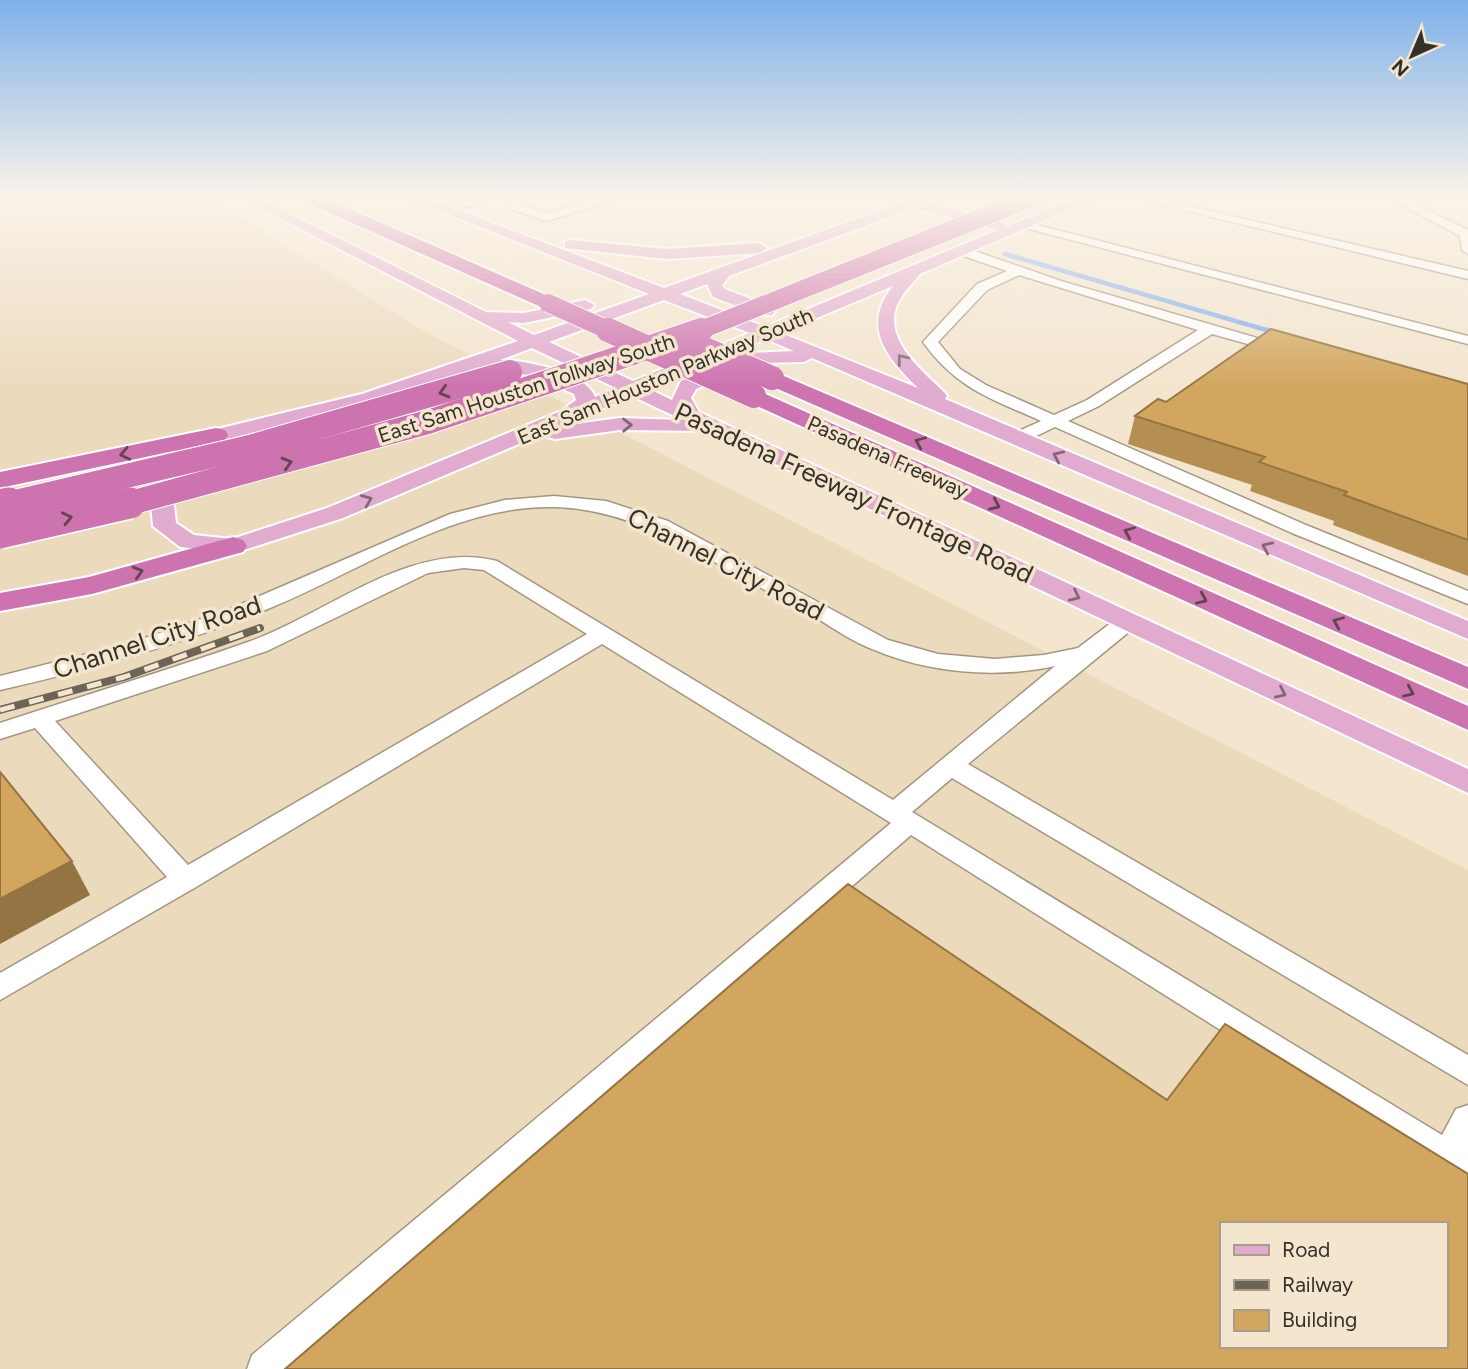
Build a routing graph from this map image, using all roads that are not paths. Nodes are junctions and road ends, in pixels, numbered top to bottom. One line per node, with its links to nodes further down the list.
1 (370, 260): 18 (main road, Pasadena Freeway Frontage Road)
2 (449, 260): 28 (highway, Pasadena Freeway, bridge)
3 (580, 260): 11 (main road)
4 (759, 260): 14 (main road)
5 (822, 260): 39 (highway, East Sam Houston Tollway South, one-way to 39, bridge)
6 (876, 260): 40 (highway, East Sam Houston Tollway South, one-way to 6, bridge)
7 (940, 260): 12 (main road, East Sam Houston Parkway South)
8 (989, 260): 13 (street)
9 (1152, 260): 22 (street)
10 (1406, 260): 15 (street)
11 (606, 270): 17 (main road); 18 (main road)
12 (915, 270): 19 (main road, East Sam Houston Parkway South); 30 (main road, one-way to 12)
13 (1020, 270): 20 (street); 33 (street)
14 (723, 273): 17 (main road); 19 (main road)
15 (1462, 273)
16 (567, 289): 28 (highway, Pasadena Freeway, bridge)
17 (665, 294): 21 (main road); 23 (main road)
18 (474, 313): 23 (main road, Pasadena Freeway Frontage Road); 27 (main road)
19 (813, 313): 21 (main road, East Sam Houston Parkway South)
20 (1209, 329): 24 (street); 33 (street)
21 (766, 333): 25 (main road); 29 (main road, East Sam Houston Parkway South)
22 (1468, 340)
23 (533, 342): 26 (main road); 29 (main road, Pasadena Freeway Frontage Road)
24 (1301, 355)
25 (838, 360): 30 (main road); 31 (main road)
26 (456, 369): 27 (main road); 32 (main road)
27 (429, 378): 35 (main road)
28 (763, 387): 48 (highway, Pasadena Freeway, one-way to 28); 51 (highway, Pasadena Freeway, one-way to 51)
29 (632, 389): 31 (main road, Pasadena Freeway Frontage Road); 32 (main road, East Sam Houston Parkway South)
30 (950, 408): 36 (main road)
31 (692, 417): 34 (main road, Pasadena Freeway Frontage Road)
32 (564, 418): 37 (main road, East Sam Houston Parkway South)
33 (1055, 421): 36 (street); 42 (street)
34 (714, 428): 37 (main road, one-way to 34); 44 (main road, Pasadena Freeway Frontage Road, one-way to 44)
35 (216, 435): 38 (highway, one-way to 38); 41 (main road)
36 (1018, 438): 45 (main road, one-way to 36)
37 (511, 441): 41 (main road, East Sam Houston Parkway South, one-way to 37)
38 (0, 481)
39 (0, 505)
40 (0, 533)
41 (233, 546): 43 (highway, one-way to 41)
42 (1468, 598)
43 (0, 602)
44 (1128, 621): 47 (street, Channel City Road); 54 (main road, Pasadena Freeway Frontage Road, one-way to 54)
45 (1468, 631)
46 (603, 634): 50 (street); 55 (street); 56 (street)
47 (1086, 653): 49 (street, Channel City Road); 53 (street)
48 (1468, 679)
49 (0, 683)
50 (38, 717): 52 (street); 56 (street)
51 (1468, 719)
52 (0, 731)
53 (950, 765): 55 (street); 58 (street)
54 (1468, 782)
55 (902, 817): 60 (street); 61 (lane)
56 (186, 880): 57 (street)
57 (0, 988)
58 (1468, 1070)
59 (1468, 1120): 60 (street)
60 (1458, 1164)
61 (266, 1369)

